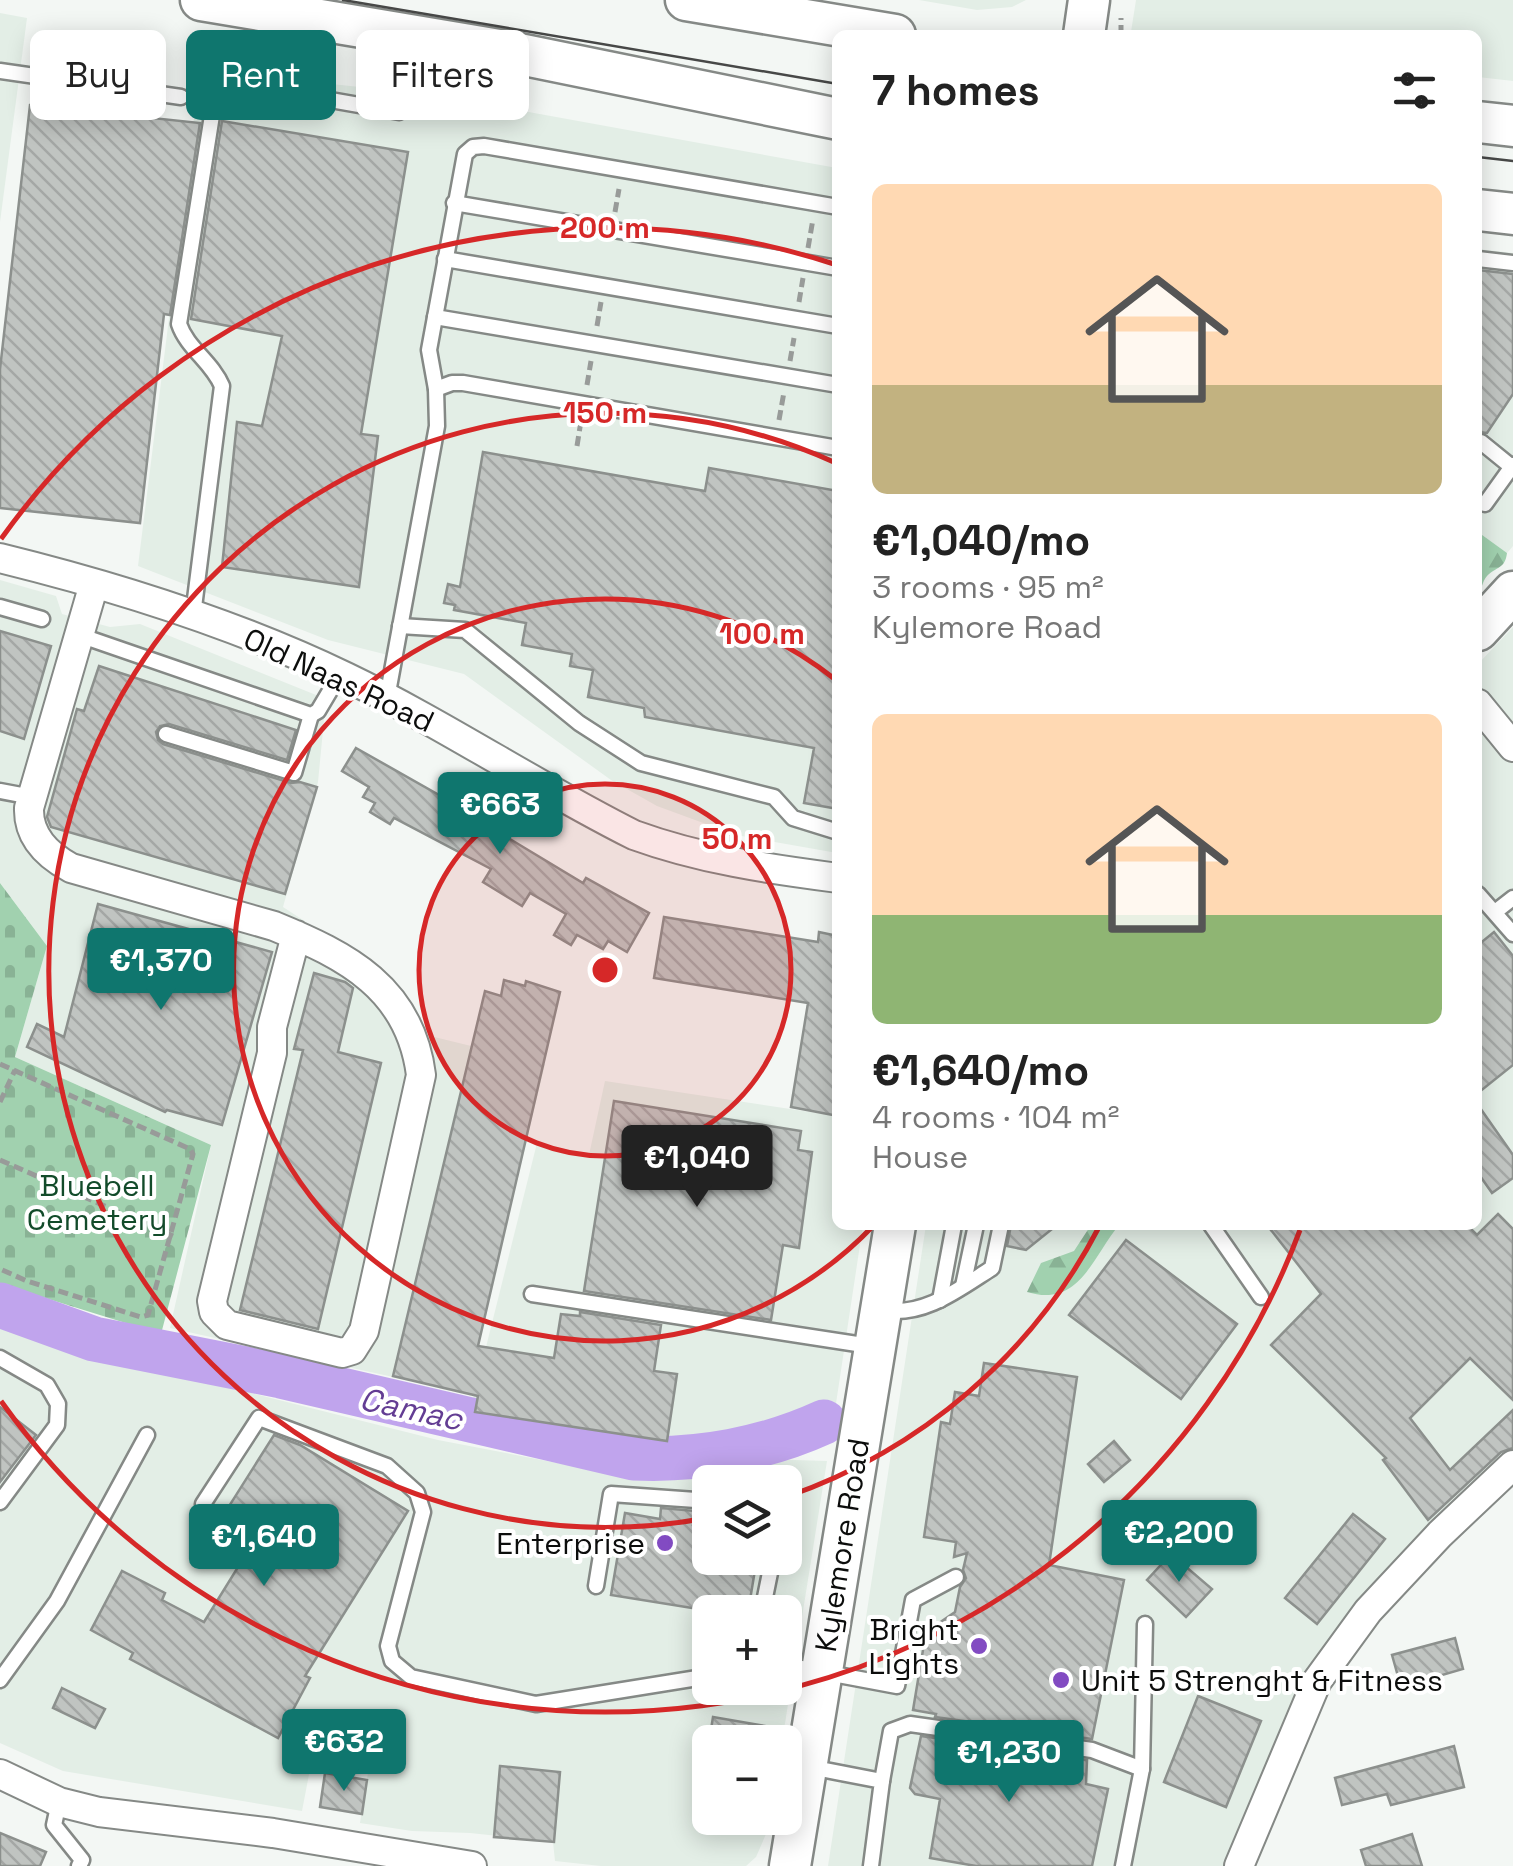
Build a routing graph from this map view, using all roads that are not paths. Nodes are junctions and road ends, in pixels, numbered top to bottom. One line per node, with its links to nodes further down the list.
1 (201, 0): 9 (main road)
2 (686, 0): 4 (main road)
3 (1089, 0): 5 (main road)
4 (865, 30)
5 (1085, 30)
6 (0, 70): 7 (lane)
7 (180, 97)
8 (356, 104): 32 (lane)
9 (832, 117)
10 (1482, 122): 11 (main road)
11 (1513, 126)
12 (454, 203): 13 (lane); 16 (lane); 19 (lane)
13 (832, 205)
14 (1482, 210): 15 (main road)
15 (1513, 214)
16 (445, 259): 20 (lane); 21 (lane)
17 (1482, 259): 18 (lane)
18 (1513, 263)
19 (832, 267)
20 (435, 317): 22 (lane); 23 (lane)
21 (832, 325)
22 (832, 384)
23 (436, 389): 25 (lane); 34 (lane)
24 (1482, 443): 26 (lane)
25 (832, 447)
26 (1513, 467): 27 (lane)
27 (1486, 504)
28 (2, 564): 29 (street, Old Naas Road)
29 (94, 584): 32 (street, Old Naas Road); 36 (street)
30 (1513, 592): 35 (main road)
31 (0, 607): 33 (lane)
32 (193, 615): 37 (street, Old Naas Road)
33 (42, 619)
34 (400, 626): 38 (lane); 45 (lane)
35 (1482, 626)
36 (79, 635): 40 (lane); 44 (street)
37 (340, 674): 38 (street, Old Naas Road); 40 (lane)
38 (387, 698): 46 (street, Old Naas Road)
39 (1482, 709): 42 (street)
40 (311, 715): 41 (lane)
41 (166, 734)
42 (1513, 747)
43 (0, 791): 44 (lane)
44 (32, 797): 51 (street)
45 (832, 830)
46 (832, 877)
47 (1482, 898): 49 (lane)
48 (1513, 898): 49 (lane)
49 (1495, 912): 50 (lane)
50 (1513, 934)
51 (296, 935): 51 (street)
52 (894, 1230): 61 (main road, Kylemore Road)
53 (953, 1230): 60 (lane)
54 (975, 1230): 57 (lane)
55 (1000, 1230): 57 (lane)
56 (1214, 1230): 59 (lane)
57 (964, 1286): 60 (lane)
58 (532, 1294): 61 (lane)
59 (1261, 1297)
60 (940, 1300): 61 (lane)
61 (878, 1328): 71 (main road, Kylemore Road)
62 (0, 1358): 66 (lane)
63 (147, 1436): 73 (lane)
64 (1513, 1465): 85 (street)
65 (692, 1500): 69 (lane)
66 (0, 1502)
67 (203, 1504): 72 (lane)
68 (956, 1577): 71 (lane)
69 (596, 1586)
70 (1144, 1624): 75 (lane)
71 (803, 1669): 74 (main road, Kylemore Road)
72 (692, 1679)
73 (0, 1680)
74 (806, 1766): 77 (lane); 82 (main road, Kylemore Road)
75 (1142, 1768): 77 (lane); 84 (lane)
76 (0, 1774): 78 (street)
77 (882, 1782): 83 (lane)
78 (59, 1802): 79 (street); 80 (lane)
79 (388, 1859): 81 (street)
80 (79, 1866)
81 (472, 1866)
82 (790, 1866)
83 (871, 1866)
84 (1124, 1866)
85 (1239, 1866)

